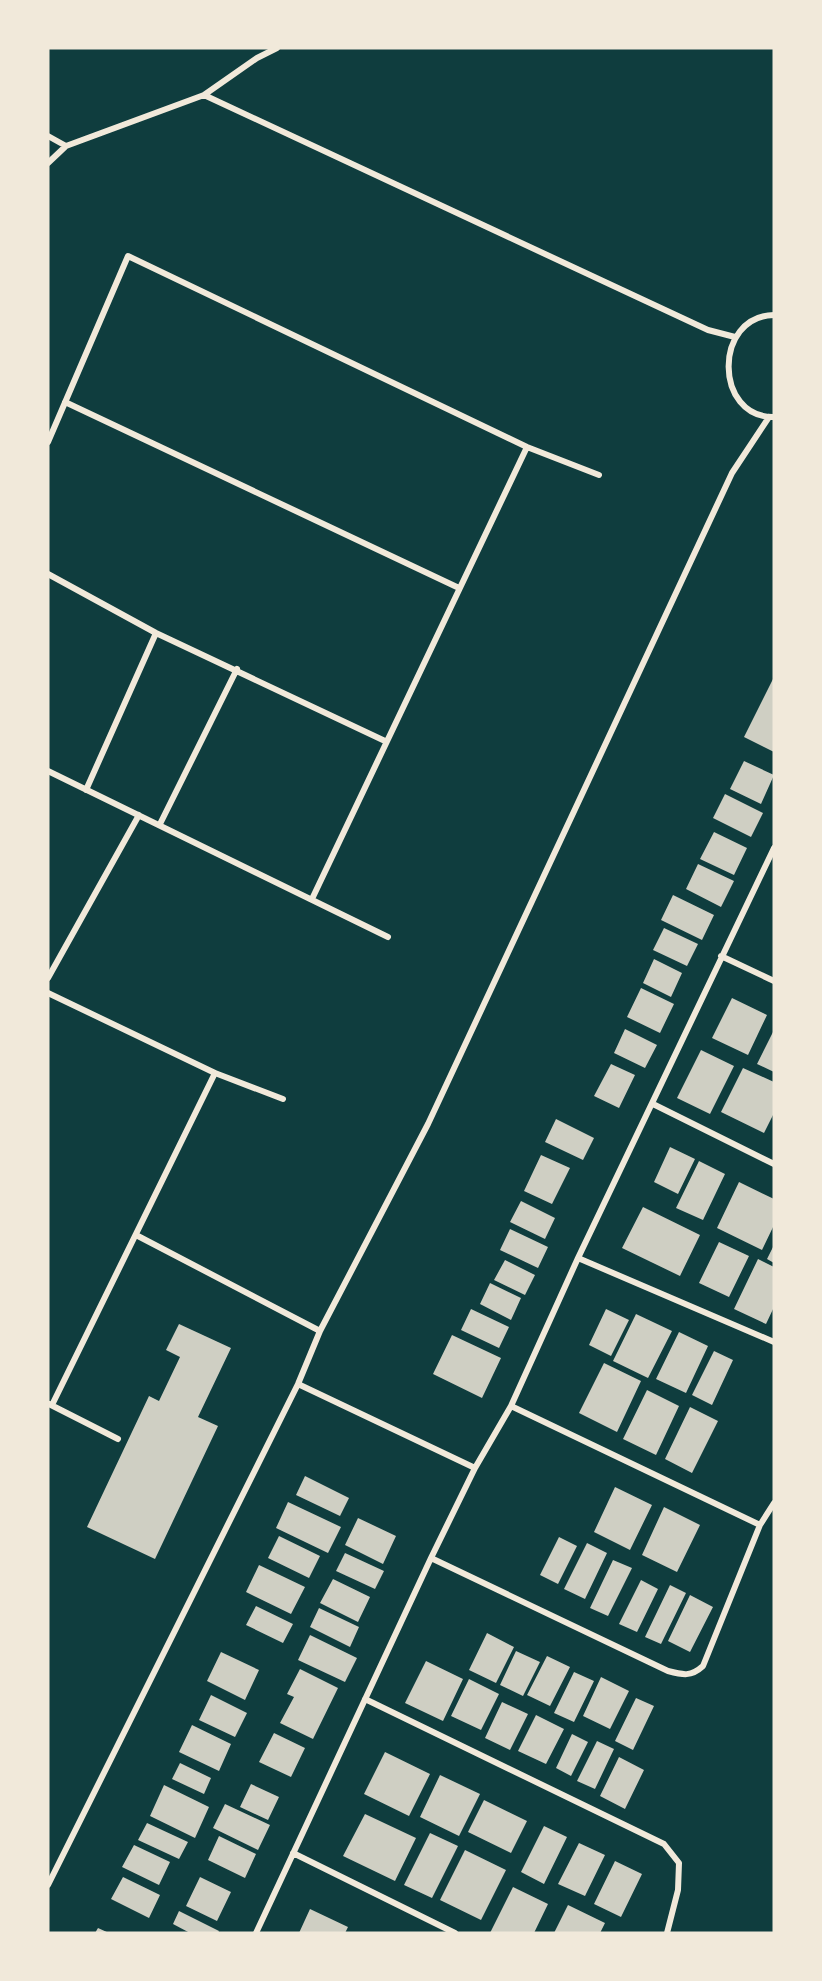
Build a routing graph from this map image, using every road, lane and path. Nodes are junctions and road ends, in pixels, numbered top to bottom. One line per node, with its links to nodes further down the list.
1 (278, 48): 2 (street)
2 (204, 95): 4 (street); 7 (street)
3 (48, 136): 4 (street)
4 (66, 146): 5 (street)
5 (48, 163)
6 (774, 315): 7 (street)
7 (735, 337): 9 (street)
8 (65, 402): 10 (street); 11 (street); 14 (street)
9 (772, 417): 35 (street)
10 (48, 442)
11 (527, 447): 12 (street); 14 (street)
12 (599, 476)
13 (48, 574): 15 (street)
14 (459, 588): 17 (street)
15 (156, 633): 16 (street); 19 (street)
16 (237, 669): 17 (street); 21 (street)
17 (385, 741): 23 (street)
18 (48, 771): 19 (street)
19 (86, 790): 20 (street)
20 (139, 815): 21 (street); 26 (street)
21 (160, 824): 23 (street)
22 (774, 848): 25 (street)
23 (312, 899): 24 (street)
24 (388, 937)
25 (721, 956): 27 (street); 31 (street)
26 (48, 978)
27 (774, 981)
28 (48, 993): 29 (street)
29 (215, 1073): 30 (street); 33 (street)
30 (283, 1099)
31 (653, 1104): 32 (street); 34 (street)
32 (774, 1164)
33 (136, 1235): 35 (street); 38 (street)
34 (578, 1258): 36 (street); 39 (street)
35 (320, 1332): 37 (street)
36 (774, 1342)
37 (298, 1384): 41 (street); 47 (street)
38 (50, 1404): 40 (street)
39 (511, 1406): 41 (street); 43 (street)
40 (118, 1439)
41 (475, 1468): 44 (street)
42 (774, 1503): 43 (street)
43 (760, 1525): 44 (street)
44 (431, 1558): 45 (street)
45 (365, 1699): 46 (street); 50 (street)
46 (293, 1853): 48 (street); 49 (street)
47 (48, 1885)
48 (256, 1933)
49 (455, 1933)
50 (668, 1933)

